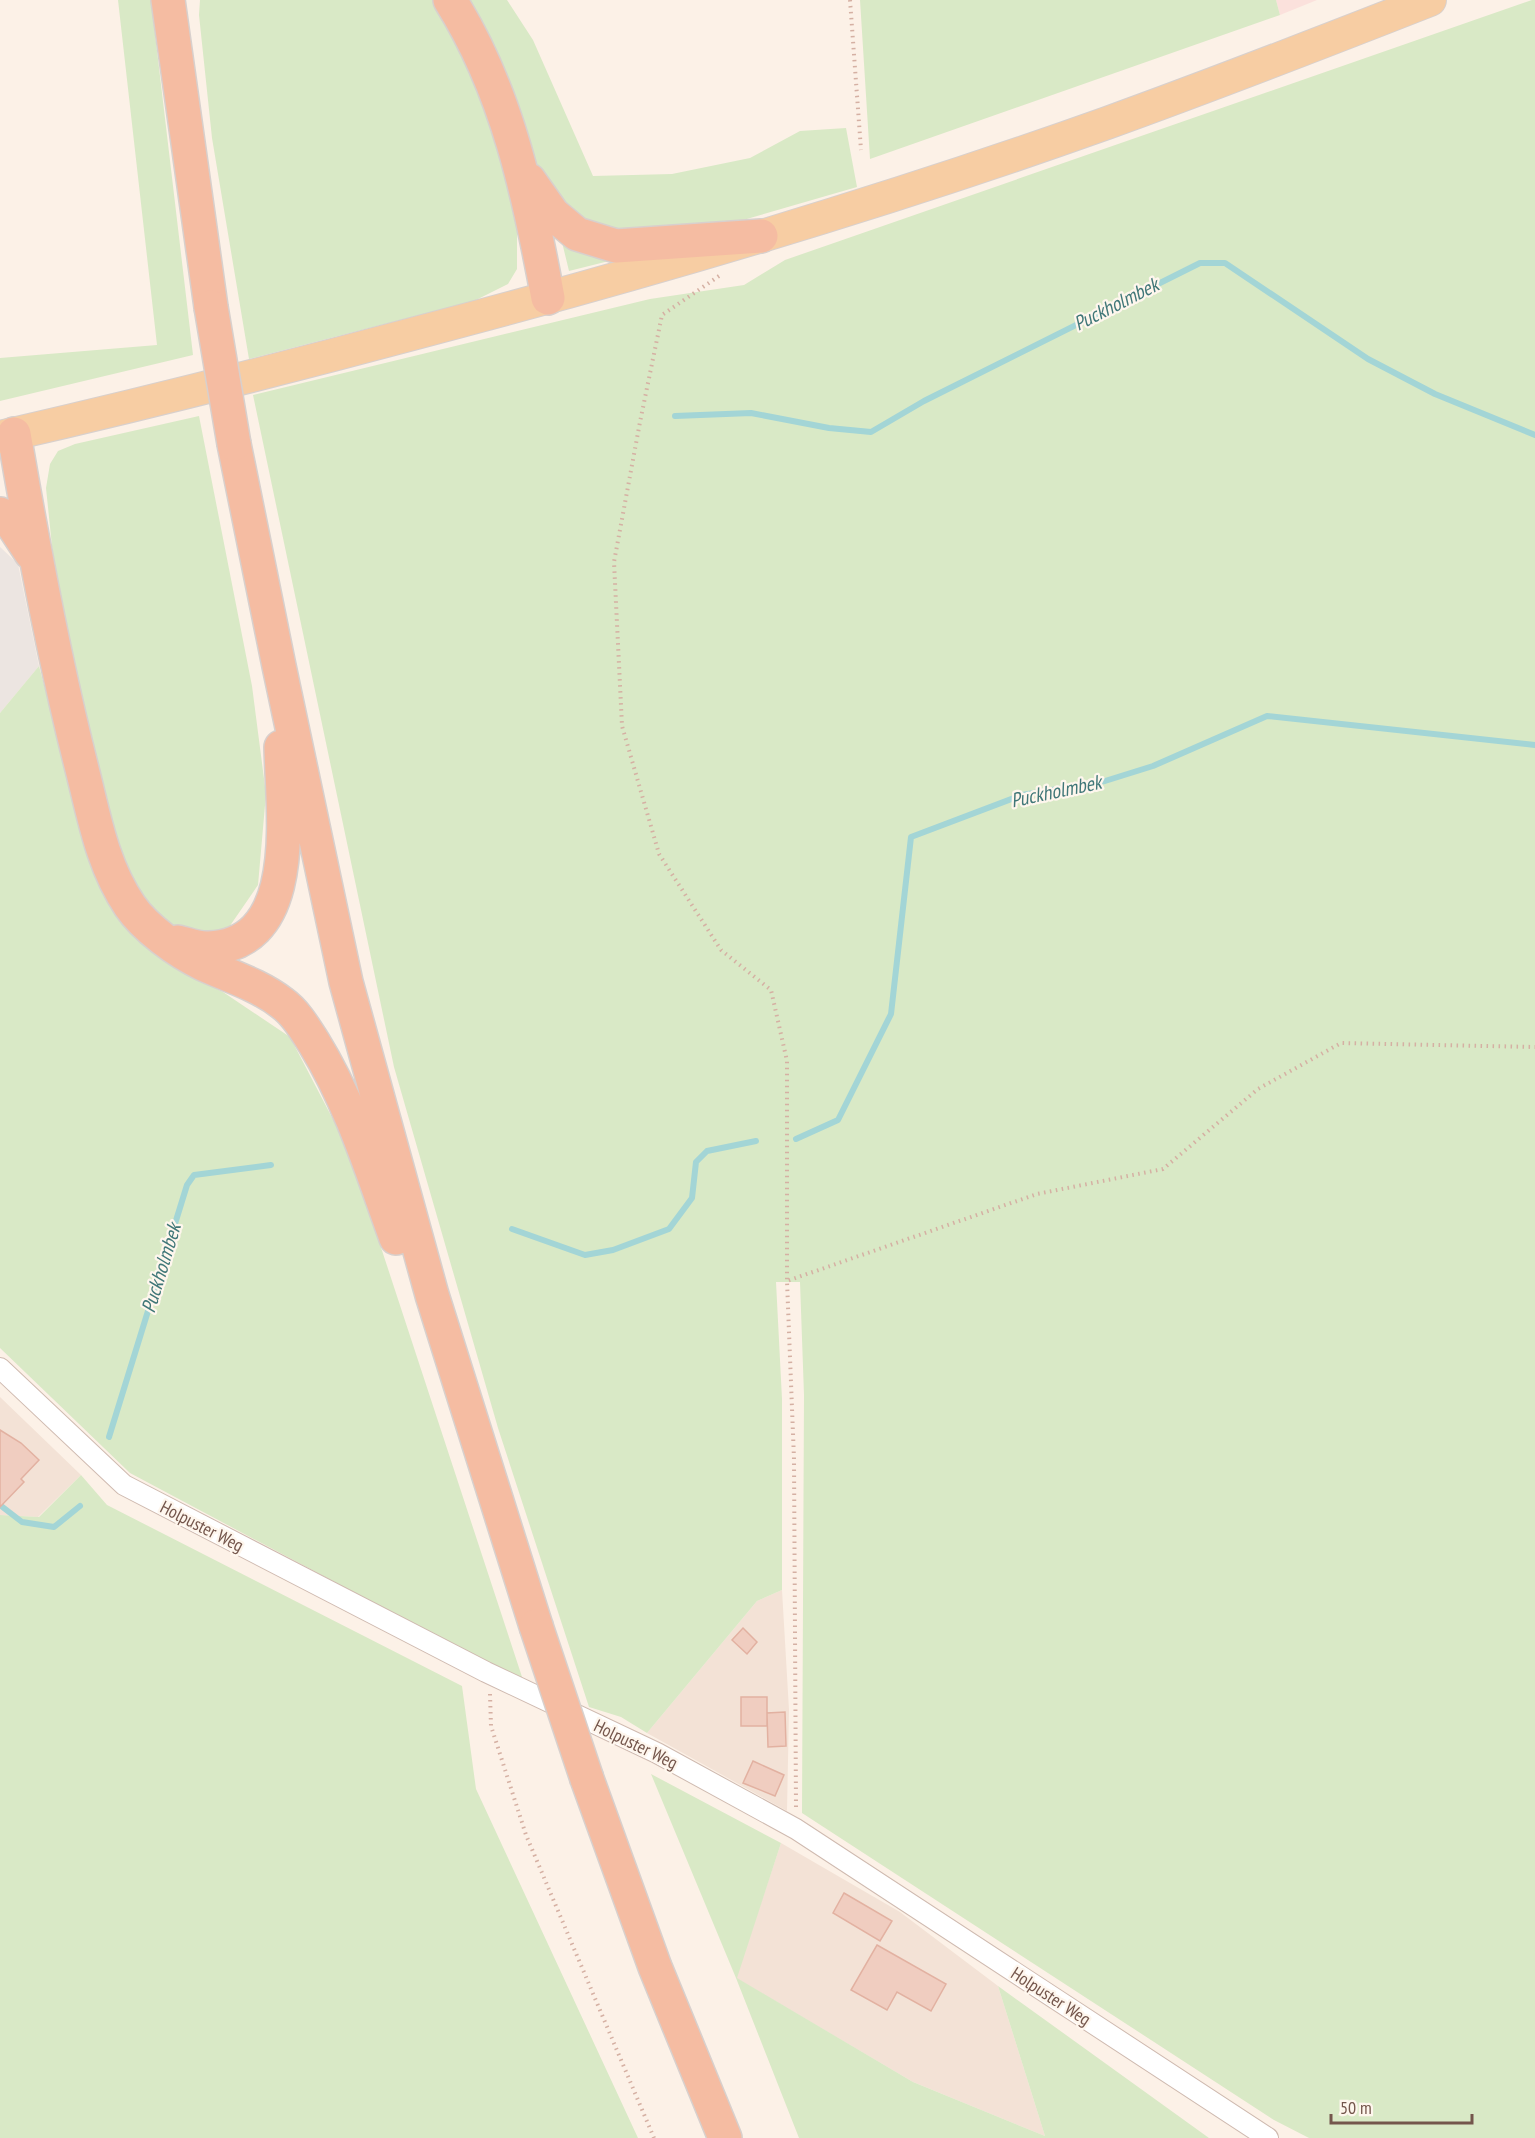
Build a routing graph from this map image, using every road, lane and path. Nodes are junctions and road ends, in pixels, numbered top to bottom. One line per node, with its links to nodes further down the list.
1 (168, 0): 6 (highway)
2 (186, 0): 6 (highway)
3 (450, 0): 8 (highway)
4 (850, 0): 7 (path)
5 (1430, 0): 9 (main road)
6 (174, 49): 15 (highway, bridge)
7 (861, 150)
8 (522, 170): 9 (highway); 11 (highway)
9 (761, 236): 10 (main road)
10 (717, 250): 11 (main road); 18 (path)
11 (548, 298): 12 (main road)
12 (7, 435): 14 (highway)
13 (0, 514): 14 (highway)
14 (37, 562): 16 (highway)
15 (279, 666): 16 (highway); 19 (highway)
16 (161, 938): 19 (highway)
17 (1535, 1047): 18 (path)
18 (788, 1281): 22 (path)
19 (432, 1295): 24 (highway, bridge)
20 (0, 1368): 22 (street, Holpuster Weg)
21 (490, 1689): 23 (path)
22 (796, 1829): 25 (street, Holpuster Weg)
23 (654, 2138)
24 (725, 2138)
25 (1268, 2138)

